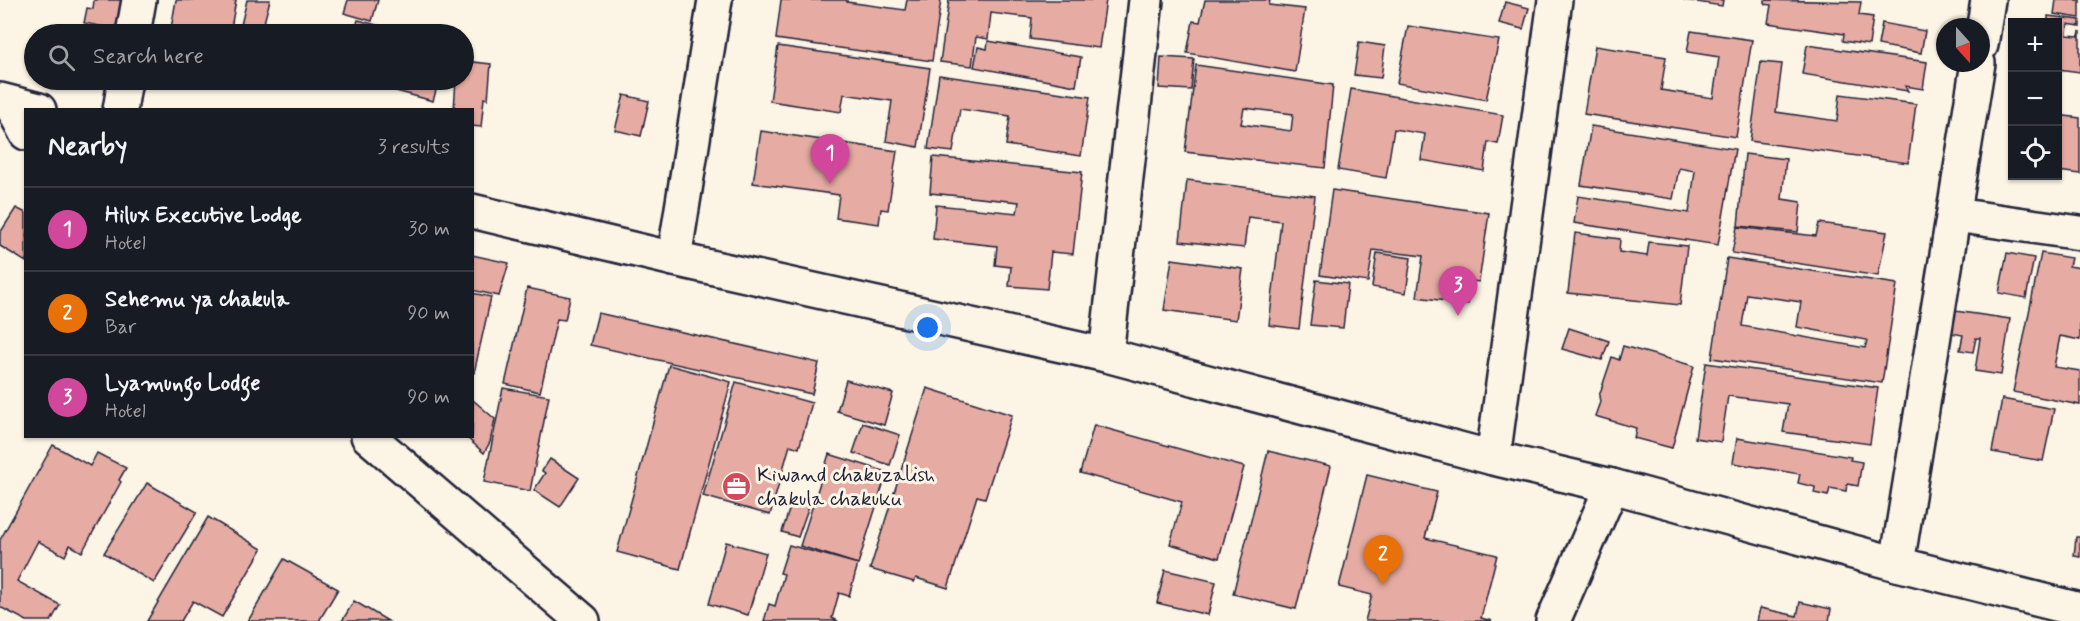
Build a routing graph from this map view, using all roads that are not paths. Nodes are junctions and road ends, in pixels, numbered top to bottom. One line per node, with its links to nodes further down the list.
1 (139, 0): 7 (street)
2 (715, 0): 16 (street)
3 (1146, 0): 17 (street)
4 (1555, 0): 19 (street)
5 (1988, 0): 6 (street)
6 (1985, 18)
7 (135, 24)
8 (1977, 72): 14 (street)
9 (123, 90): 11 (street)
10 (17, 105): 12 (street)
11 (120, 108)
12 (24, 128)
13 (474, 211): 16 (street)
14 (1955, 215): 15 (street); 21 (street)
15 (2080, 232)
16 (674, 259): 17 (street)
17 (1106, 355): 19 (street)
18 (370, 438): 23 (street)
19 (1492, 458): 20 (street)
20 (1612, 486): 21 (street); 24 (street)
21 (1897, 564): 22 (street)
22 (2080, 610)
23 (583, 621)
24 (1553, 621)

